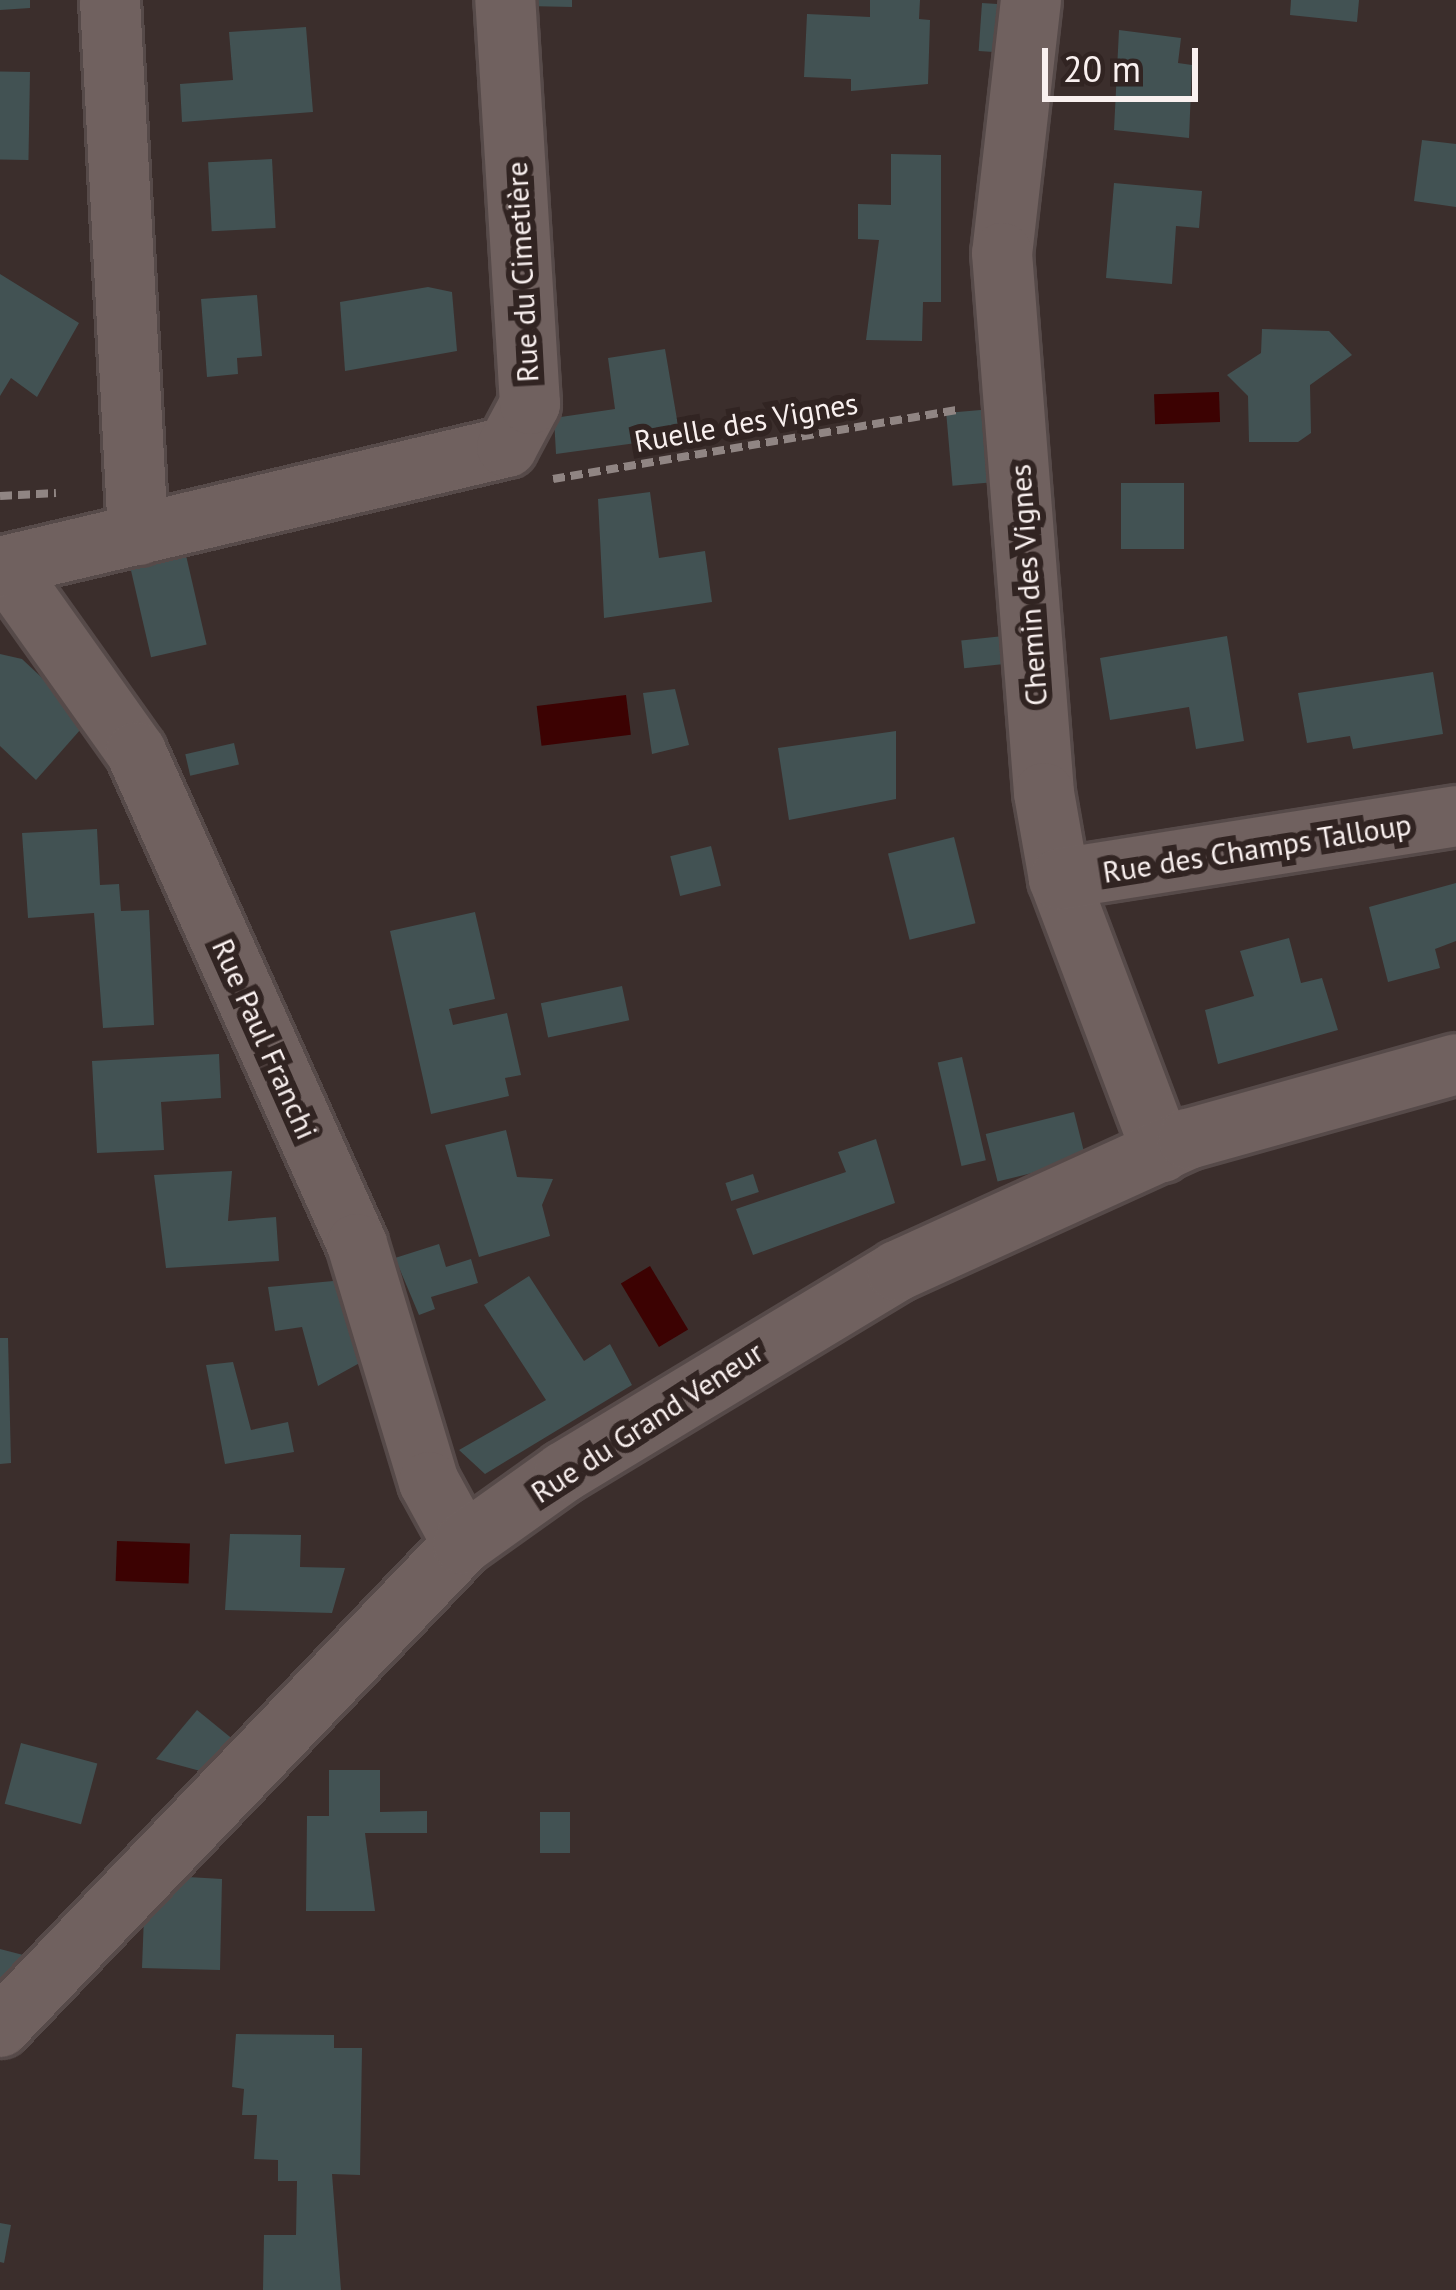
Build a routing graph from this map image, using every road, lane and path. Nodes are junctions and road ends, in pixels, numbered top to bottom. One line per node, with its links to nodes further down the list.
1 (110, 0): 6 (street)
2 (505, 0): 5 (street, Rue du Cimetière)
3 (1031, 0): 4 (street, Chemin des Vignes)
4 (1014, 400): 5 (path, Ruelle des Vignes); 9 (street, Chemin des Vignes)
5 (507, 447): 6 (street)
6 (138, 535): 7 (street)
7 (2, 566): 12 (street, Rue Paul Franchi)
8 (1456, 816): 9 (street, Rue des Champs Talloup)
9 (1059, 879): 11 (street, Chemin des Vignes)
10 (1456, 1064): 11 (street, Rue du Grand Veneur)
11 (1162, 1152): 12 (street, Rue du Grand Veneur)
12 (463, 1544): 13 (street, Rue du Grand Veneur)
13 (0, 2027)

